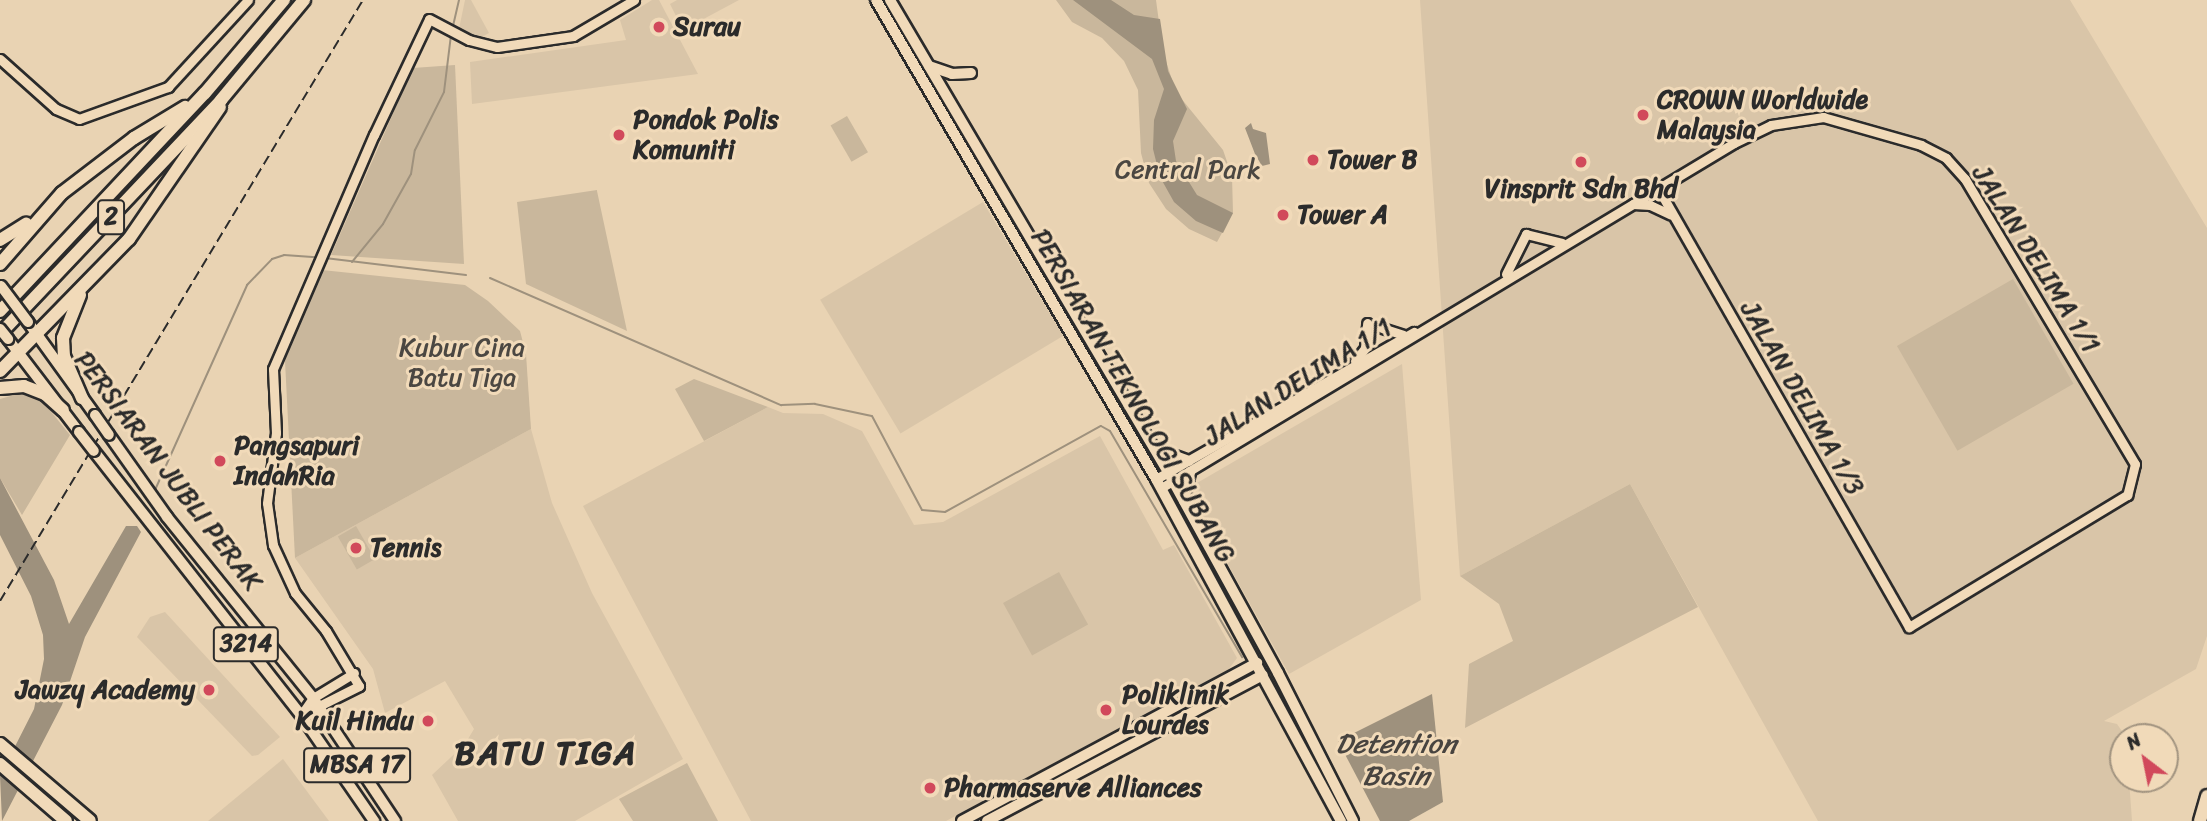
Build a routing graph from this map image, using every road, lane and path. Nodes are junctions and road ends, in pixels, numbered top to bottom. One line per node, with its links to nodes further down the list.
1 (248, 0): 7 (street)
2 (284, 0): 10 (highway, 2)
3 (304, 0): 11 (highway, 2)
4 (634, 0): 45 (street)
5 (876, 0): 22 (main road, PERSIARAN TEKNOLOGI SUBANG)
6 (890, 0): 8 (main road, PERSIARAN TEKNOLOGI SUBANG)
7 (0, 60)
8 (929, 66): 9 (main road); 22 (main road, PERSIARAN TEKNOLOGI SUBANG)
9 (971, 73)
10 (205, 93): 13 (highway); 23 (highway, 2)
11 (221, 100): 21 (highway); 28 (highway, 2)
12 (1659, 190): 14 (street, JALAN DELIMA 1/1); 15 (street, JALAN DELIMA 1/3); 41 (street, JALAN DELIMA 1/1)
13 (62, 193): 16 (highway); 18 (highway)
14 (1633, 204): 15 (street); 17 (street, JALAN DELIMA 1/1)
15 (1675, 219): 41 (street, JALAN DELIMA 1/3)
16 (0, 240)
17 (1562, 243): 19 (street, JALAN DELIMA 1/1); 19 (street)
18 (0, 264)
19 (1498, 282): 26 (street, JALAN DELIMA 1/1)
20 (0, 285): 27 (main road, PERSIARAN JUBLI PERAK / 3214, bridge)
21 (81, 292): 27 (highway); 34 (highway)
22 (1056, 293): 36 (main road, PERSIARAN TEKNOLOGI SUBANG); 39 (main road, PERSIARAN TEKNOLOGI SUBANG)
23 (0, 311)
24 (1367, 323): 31 (street)
25 (1382, 328): 29 (street)
26 (1419, 330): 29 (street, JALAN DELIMA 1/1); 37 (street, JALAN DELIMA 1/1)
27 (37, 333): 30 (highway); 34 (main road, PERSIARAN JUBLI PERAK / 3214)
28 (3, 334): 30 (main road, PERSIARAN JUBLI PERAK / 3214)
29 (1404, 335): 31 (street, JALAN DELIMA 1/1)
30 (17, 351): 32 (highway); 35 (main road, PERSIARAN JUBLI PERAK / 3214)
31 (1352, 365): 37 (street, JALAN DELIMA 1/1)
32 (0, 371)
33 (0, 388): 35 (highway)
34 (82, 398): 49 (main road, PERSIARAN JUBLI PERAK / 3214, bridge)
35 (62, 410): 52 (main road, PERSIARAN JUBLI PERAK / 3214, bridge)
36 (1153, 447): 37 (main road); 38 (main road, PERSIARAN TEKNOLOGI SUBANG)
37 (1190, 467): 38 (street, JALAN DELIMA 1/1); 40 (main road)
38 (1170, 477): 39 (street, JALAN DELIMA 1/1); 40 (main road, PERSIARAN TEKNOLOGI SUBANG)
39 (1159, 483): 43 (main road, PERSIARAN TEKNOLOGI SUBANG)
40 (1184, 501): 42 (main road, PERSIARAN TEKNOLOGI SUBANG)
41 (1909, 627)
42 (1260, 641): 44 (main road); 48 (main road, PERSIARAN TEKNOLOGI SUBANG)
43 (1250, 650): 44 (main road, PERSIARAN TEKNOLOGI SUBANG); 46 (main road)
44 (1262, 668): 46 (main road); 47 (main road); 48 (main road); 50 (main road, PERSIARAN TEKNOLOGI SUBANG)
45 (354, 673): 49 (street); 51 (street)
46 (1238, 674): 60 (main road)
47 (1247, 684): 50 (main road); 61 (main road)
48 (1284, 687): 63 (main road, PERSIARAN TEKNOLOGI SUBANG)
49 (313, 698): 51 (main road, PERSIARAN JUBLI PERAK / 3214); 52 (street)
50 (1279, 703): 62 (main road, PERSIARAN TEKNOLOGI SUBANG)
51 (319, 708): 52 (street); 59 (main road, PERSIARAN JUBLI PERAK / MBSA 17)
52 (301, 715): 58 (main road, PERSIARAN JUBLI PERAK / MBSA 17)
53 (0, 744): 57 (highway)
54 (0, 764): 56 (highway)
55 (2207, 796): 64 (highway)
56 (61, 817)
57 (90, 821)
58 (374, 821)
59 (394, 821)
60 (962, 821)
61 (987, 821)
62 (1341, 821)
63 (1353, 821)
64 (2200, 821)

